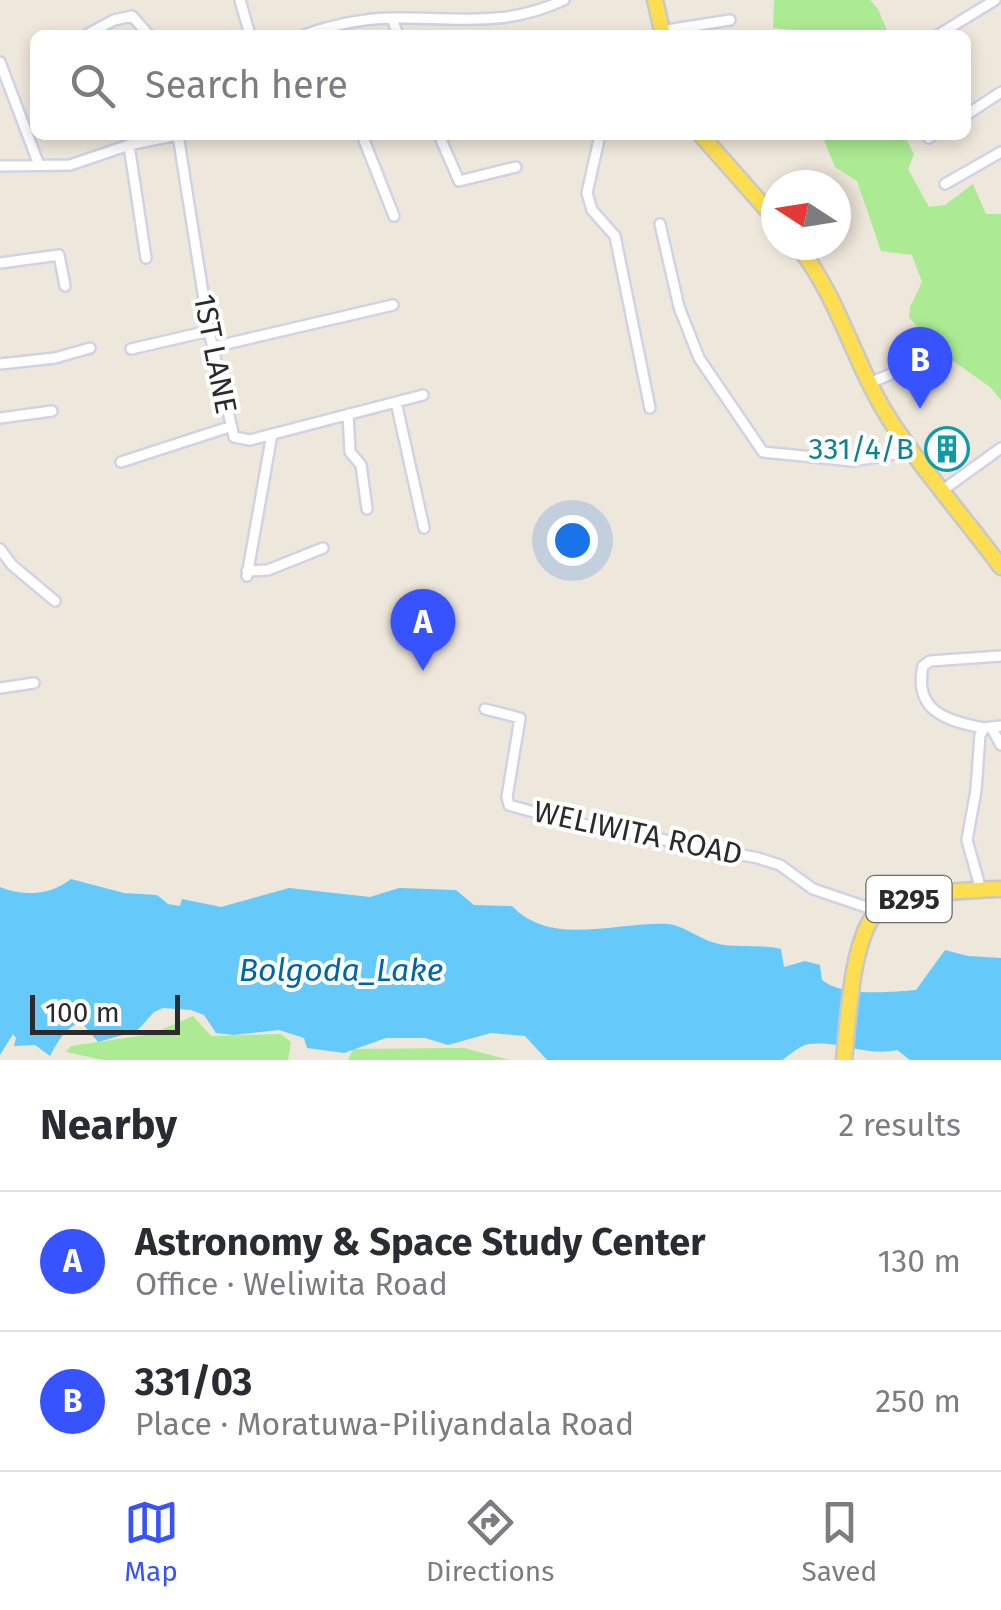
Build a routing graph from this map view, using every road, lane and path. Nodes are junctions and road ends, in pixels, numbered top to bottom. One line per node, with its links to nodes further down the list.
1 (240, 0): 9 (street)
2 (564, 0): 5 (street)
3 (655, 0): 12 (main road)
4 (996, 0): 14 (street)
5 (392, 18): 10 (street); 11 (street)
6 (730, 20): 13 (street)
7 (95, 30): 8 (street)
8 (145, 30)
9 (249, 30)
10 (332, 30)
11 (396, 30)
12 (661, 30)
13 (678, 30)
14 (946, 30)
15 (0, 62): 27 (street)
16 (1001, 92): 17 (street)
17 (971, 113)
18 (154, 140): 24 (street)
19 (179, 140): 38 (street, 1ST LANE)
20 (364, 140): 31 (street)
21 (441, 140): 28 (street)
22 (599, 140): 47 (street)
23 (705, 140): 30 (main road)
24 (129, 145): 27 (street); 33 (street)
25 (1001, 152): 29 (street)
26 (0, 166): 27 (street)
27 (39, 166)
28 (516, 167)
29 (945, 184)
30 (761, 202)
31 (394, 216)
32 (660, 224): 54 (street)
33 (146, 258)
34 (807, 260): 44 (main road)
35 (0, 264): 36 (street)
36 (65, 286)
37 (393, 305): 39 (street)
38 (209, 331): 39 (street, 1ST LANE); 41 (street)
39 (213, 347): 51 (street, 1ST LANE)
40 (90, 348): 42 (street)
41 (131, 349)
42 (0, 364)
43 (916, 364): 44 (street)
44 (869, 383): 54 (main road)
45 (423, 395): 46 (street, 1ST LANE)
46 (396, 402): 49 (street, 1ST LANE); 58 (street)
47 (650, 408)
48 (52, 411): 50 (street)
49 (348, 414): 52 (street, 1ST LANE); 57 (street)
50 (0, 418)
51 (229, 427): 52 (street, 1ST LANE); 55 (street)
52 (272, 434): 59 (street)
53 (1001, 448): 56 (street)
54 (912, 450): 56 (main road)
55 (121, 462)
56 (944, 490): 61 (main road)
57 (367, 509)
58 (424, 528)
59 (322, 548)
60 (0, 549): 62 (street)
61 (1001, 567)
62 (55, 601)
63 (1001, 656): 67 (street)
64 (34, 683): 65 (street)
65 (0, 688)
66 (485, 710): 71 (street, WELIWITA ROAD)
67 (992, 727): 68 (street); 70 (street)
68 (1001, 745)
69 (1001, 888): 70 (main road, B295)
70 (981, 890): 71 (main road, B295)
71 (878, 911): 72 (main road, B295)
72 (844, 1060)

